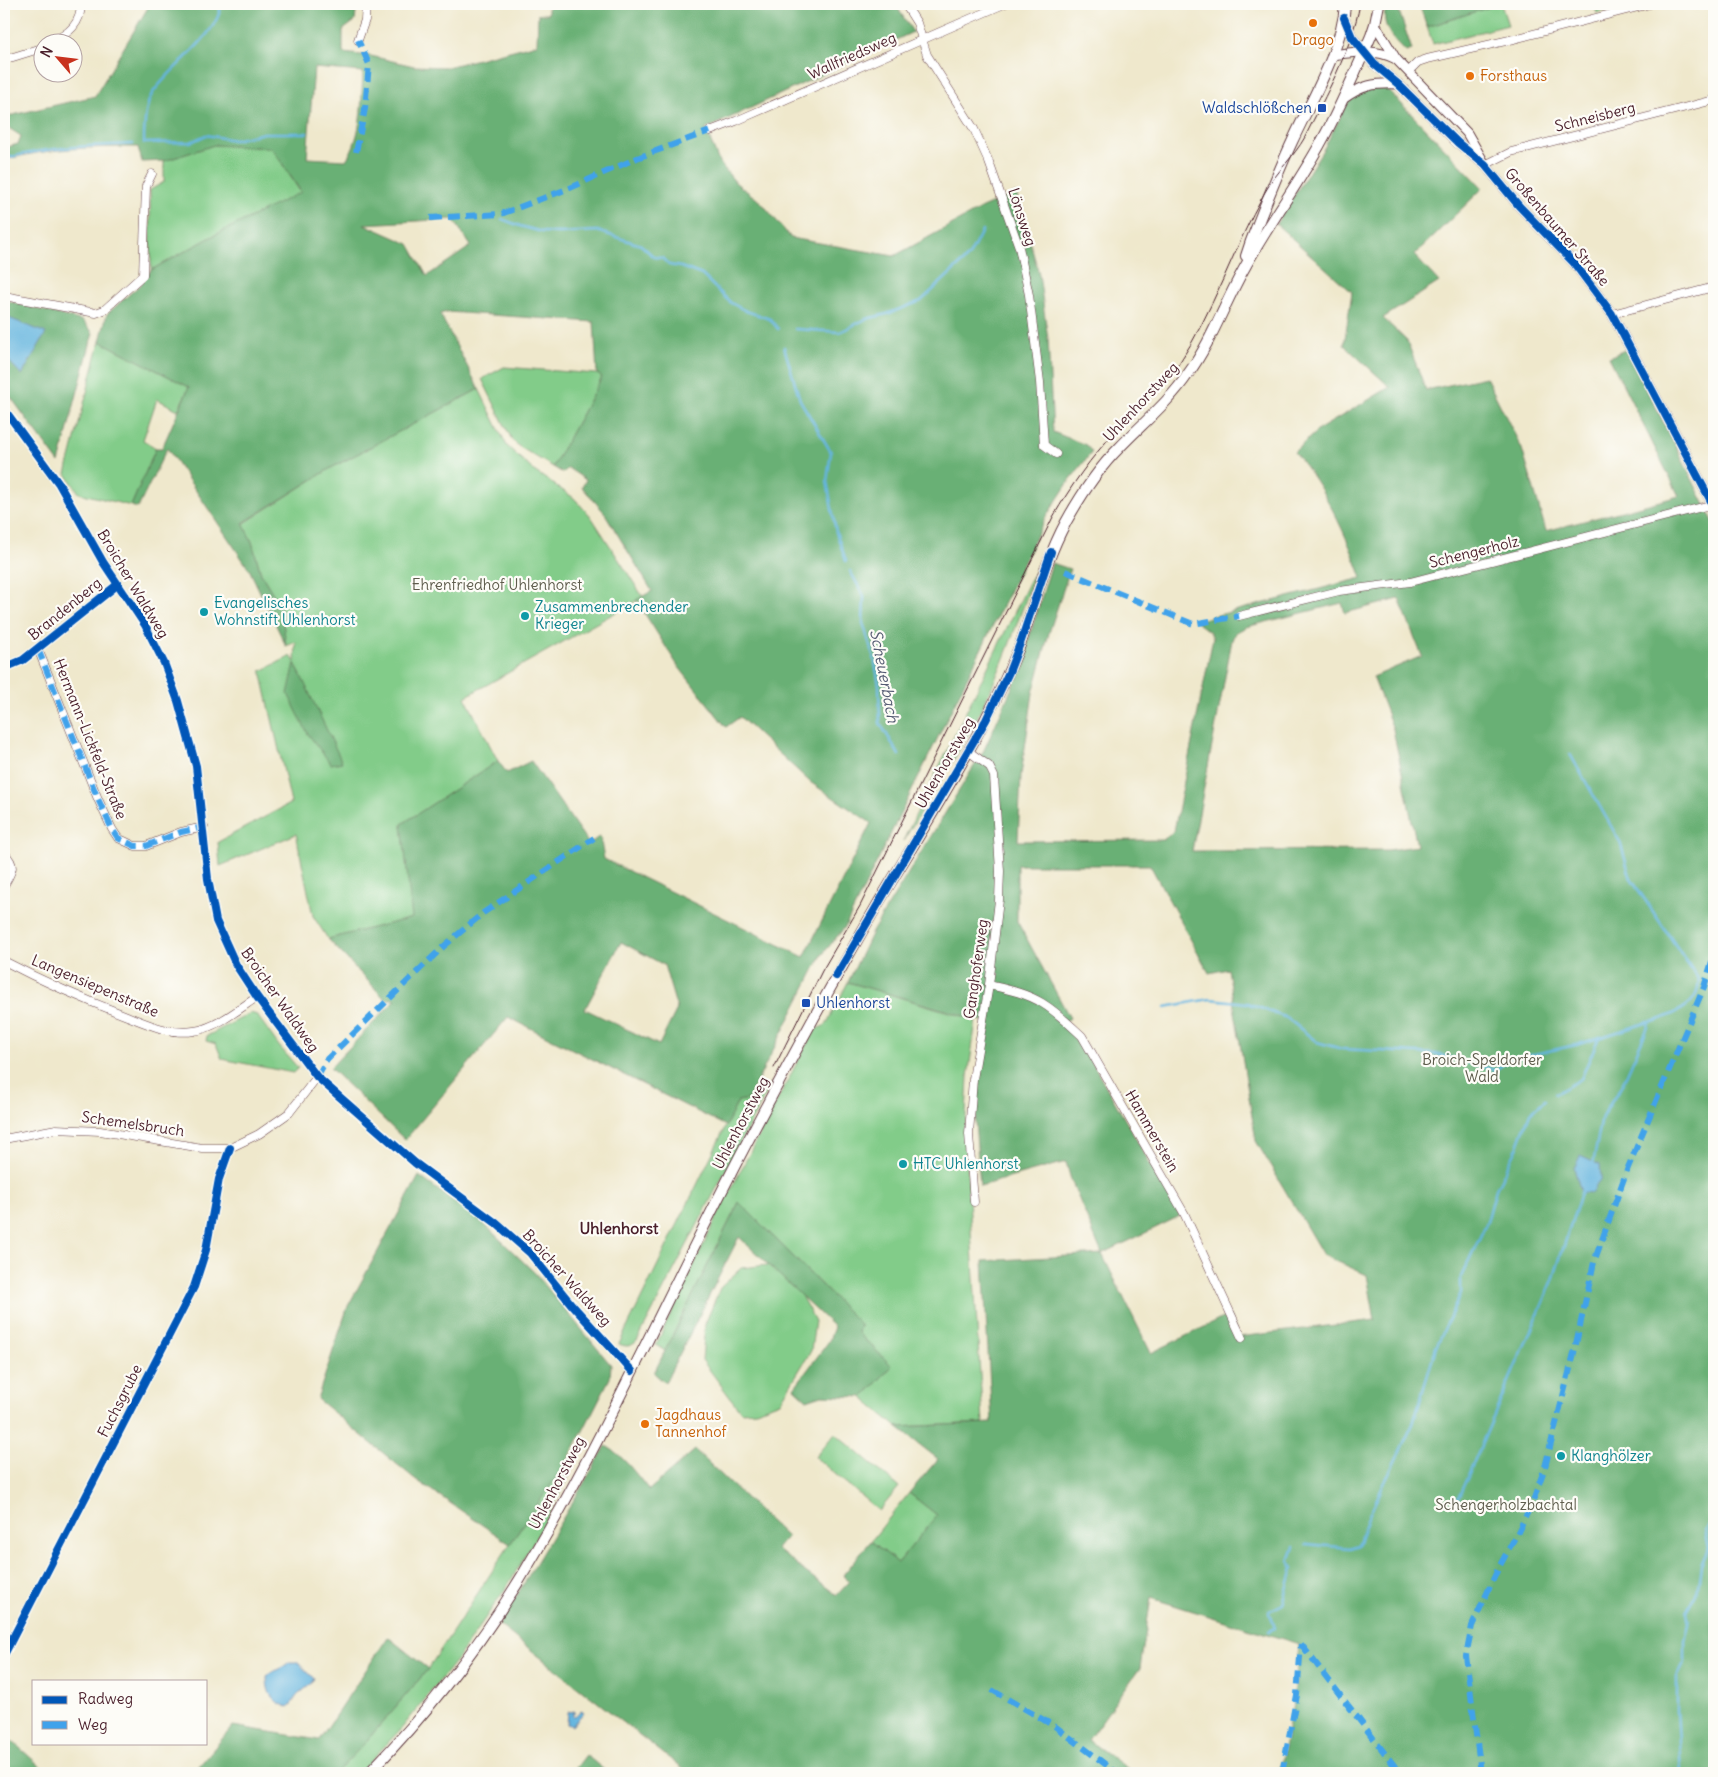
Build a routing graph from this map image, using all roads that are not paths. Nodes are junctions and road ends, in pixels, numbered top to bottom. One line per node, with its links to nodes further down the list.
1 (81, 4): 10 (street)
2 (366, 4): 12 (street)
3 (905, 4): 11 (street, Lönsweg)
4 (1004, 4): 11 (street, Wallfriedsweg)
5 (1345, 4): 8 (main road, Großenbaumer Straße)
6 (1378, 4): 9 (main road)
7 (1650, 4): 18 (street)
8 (1344, 18): 14 (street, Großenbaumer Straße); 15 (main road, Uhlenhorstweg)
9 (1375, 24): 14 (main road); 17 (street, Großenbaumer Straße)
10 (65, 32)
11 (922, 38): 22 (street, Wallfriedsweg); 30 (street, Lönsweg)
12 (358, 40)
13 (32, 51): 16 (street)
14 (1364, 51): 15 (street, Großenbaumer Straße); 17 (street, Großenbaumer Straße); 19 (street, Großenbaumer Straße); 20 (main road, Uhlenhorstweg)
15 (1332, 55): 25 (main road, Uhlenhorstweg)
16 (4, 58)
17 (1396, 59): 18 (street, Großenbaumer Straße)
18 (1409, 71): 23 (street, Großenbaumer Straße)
19 (1398, 84): 20 (street); 23 (street, Großenbaumer Straße)
20 (1342, 99): 25 (main road, Uhlenhorstweg)
21 (1714, 100): 23 (street, Schneisberg)
22 (710, 131)
23 (1485, 166): 28 (street, Großenbaumer Straße)
24 (152, 174): 27 (street)
25 (1242, 272): 36 (main road, Uhlenhorstweg)
26 (1714, 287): 28 (street)
27 (4, 296)
28 (1612, 314): 31 (street, Großenbaumer Straße)
29 (4, 410): 32 (street, Broicher Waldweg)
30 (1056, 454)
31 (1714, 505): 33 (street, Schengerholz)
32 (117, 585): 34 (street, Brandenberg); 37 (street, Broicher Waldweg)
33 (1239, 616)
34 (38, 649): 35 (street, Brandenberg); 37 (street, Hermann-Lickfeld-Straße)
35 (4, 668)
36 (968, 751): 41 (street, Ganghoferweg); 48 (main road, Uhlenhorstweg)
37 (204, 827): 42 (street, Broicher Waldweg)
38 (4, 853): 39 (street)
39 (4, 885)
40 (4, 961): 42 (street, Langensiepenstraße)
41 (988, 985): 46 (street, Ganghoferweg); 47 (street, Hammerstein)
42 (258, 997): 43 (street, Broicher Waldweg)
43 (317, 1077): 45 (street); 48 (street, Broicher Waldweg)
44 (4, 1139): 45 (street, Schemelsbruch)
45 (230, 1148): 49 (street, Fuchsgrube)
46 (974, 1202)
47 (1242, 1338)
48 (632, 1371): 50 (main road, Uhlenhorstweg)
49 (4, 1655)
50 (369, 1773)

